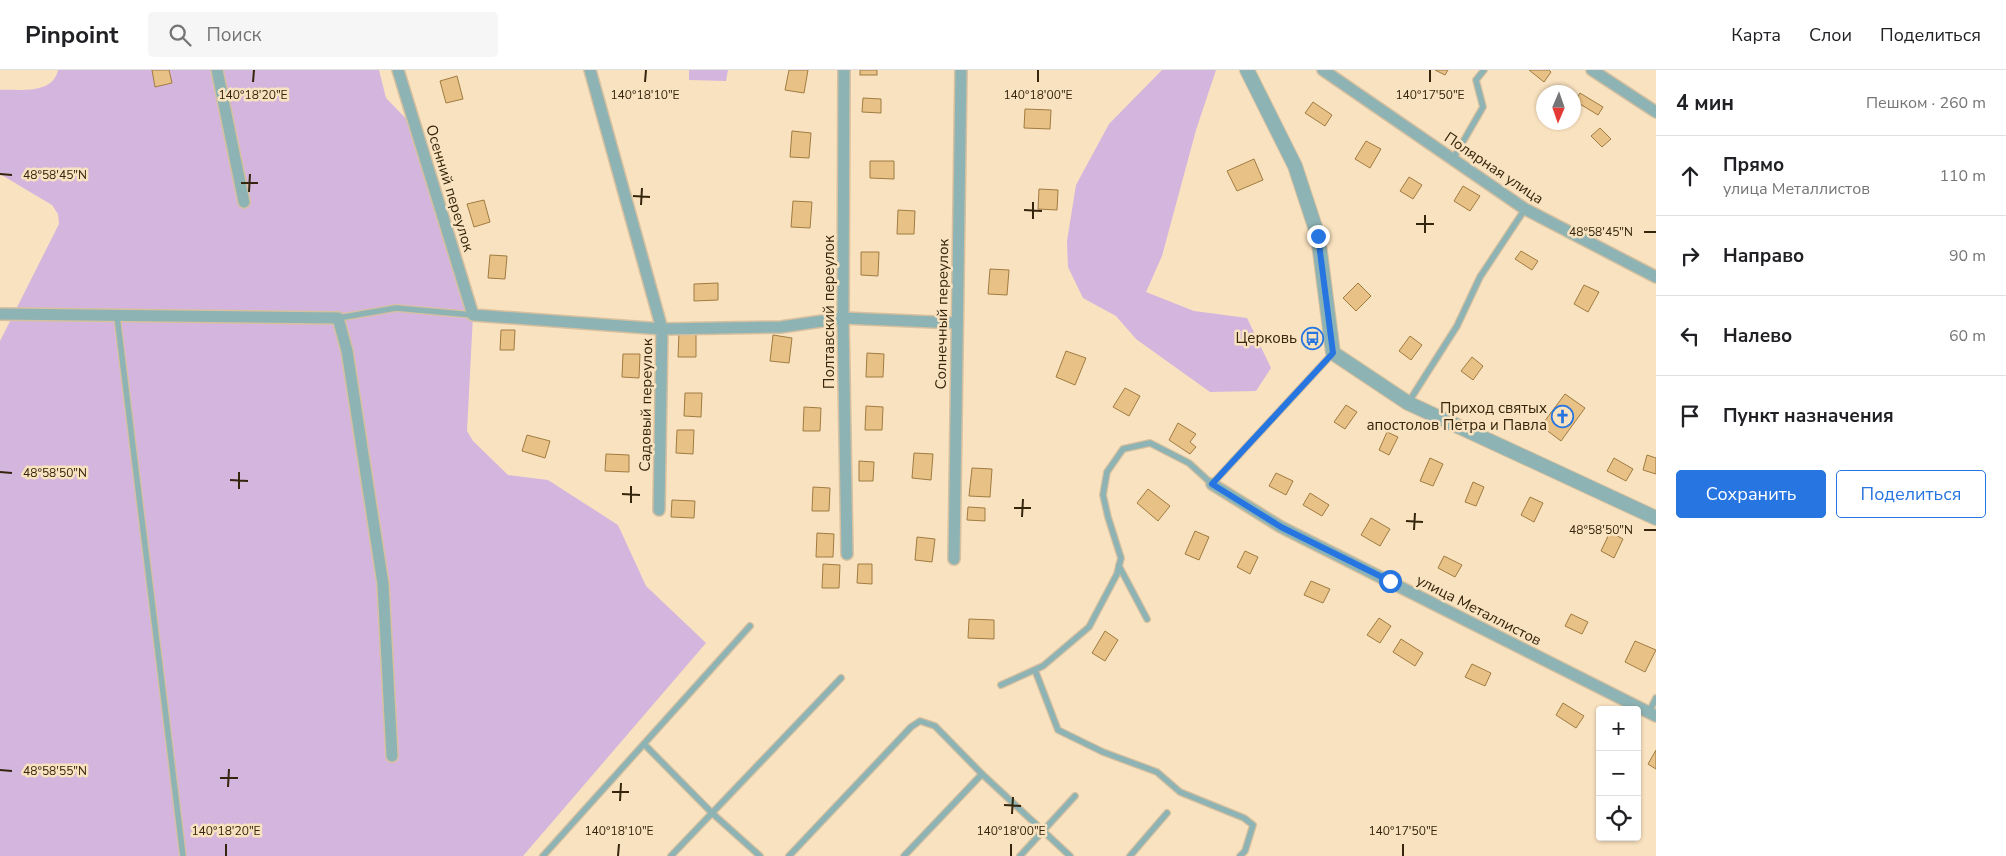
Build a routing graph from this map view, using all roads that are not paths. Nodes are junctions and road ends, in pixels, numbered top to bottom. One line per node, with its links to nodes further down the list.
1 (217, 70): 12 (street)
2 (398, 70): 16 (street, Осенний переулок)
3 (590, 70): 21 (street, Садовый переулок)
4 (844, 70): 19 (street, Полтавский переулок)
5 (961, 70): 20 (street, Солнечный переулок)
6 (1247, 70): 22 (street)
7 (1323, 70): 11 (street, Полярная улица)
8 (1484, 70): 11 (lane)
9 (1592, 70): 10 (street)
10 (1656, 112)
11 (1453, 159): 13 (street, Полярная улица)
12 (244, 202)
13 (1525, 209): 14 (street, Полярная улица); 23 (lane)
14 (1656, 277)
15 (0, 314): 17 (street)
16 (473, 315): 18 (lane); 21 (street)
17 (118, 316): 18 (street); 44 (lane)
18 (338, 318): 38 (street)
19 (843, 318): 20 (street); 21 (street); 27 (street, Полтавский переулок)
20 (957, 322): 28 (street, Солнечный переулок)
21 (662, 329): 25 (street, Садовый переулок)
22 (1333, 353): 23 (street); 24 (lane)
23 (1408, 403): 26 (street)
24 (1212, 484): 29 (lane); 36 (street, улица Металлистов)
25 (660, 510)
26 (1656, 518)
27 (847, 554)
28 (954, 559)
29 (1119, 566): 30 (lane); 32 (lane)
30 (1147, 619)
31 (750, 626): 37 (lane)
32 (1035, 670): 34 (lane); 53 (lane)
33 (841, 678): 41 (lane)
34 (1001, 685)
35 (1656, 698): 36 (lane)
36 (1653, 714)
37 (644, 744): 41 (lane); 45 (lane)
38 (392, 756)
39 (982, 774): 43 (lane); 48 (lane); 49 (lane)
40 (1075, 796): 43 (lane)
41 (712, 813): 46 (lane); 47 (lane)
42 (1166, 813): 52 (lane)
43 (1043, 830): 50 (lane); 51 (lane)
44 (183, 856)
45 (543, 856)
46 (671, 856)
47 (760, 856)
48 (789, 856)
49 (904, 856)
50 (1020, 856)
51 (1070, 856)
52 (1130, 856)
53 (1240, 856)

